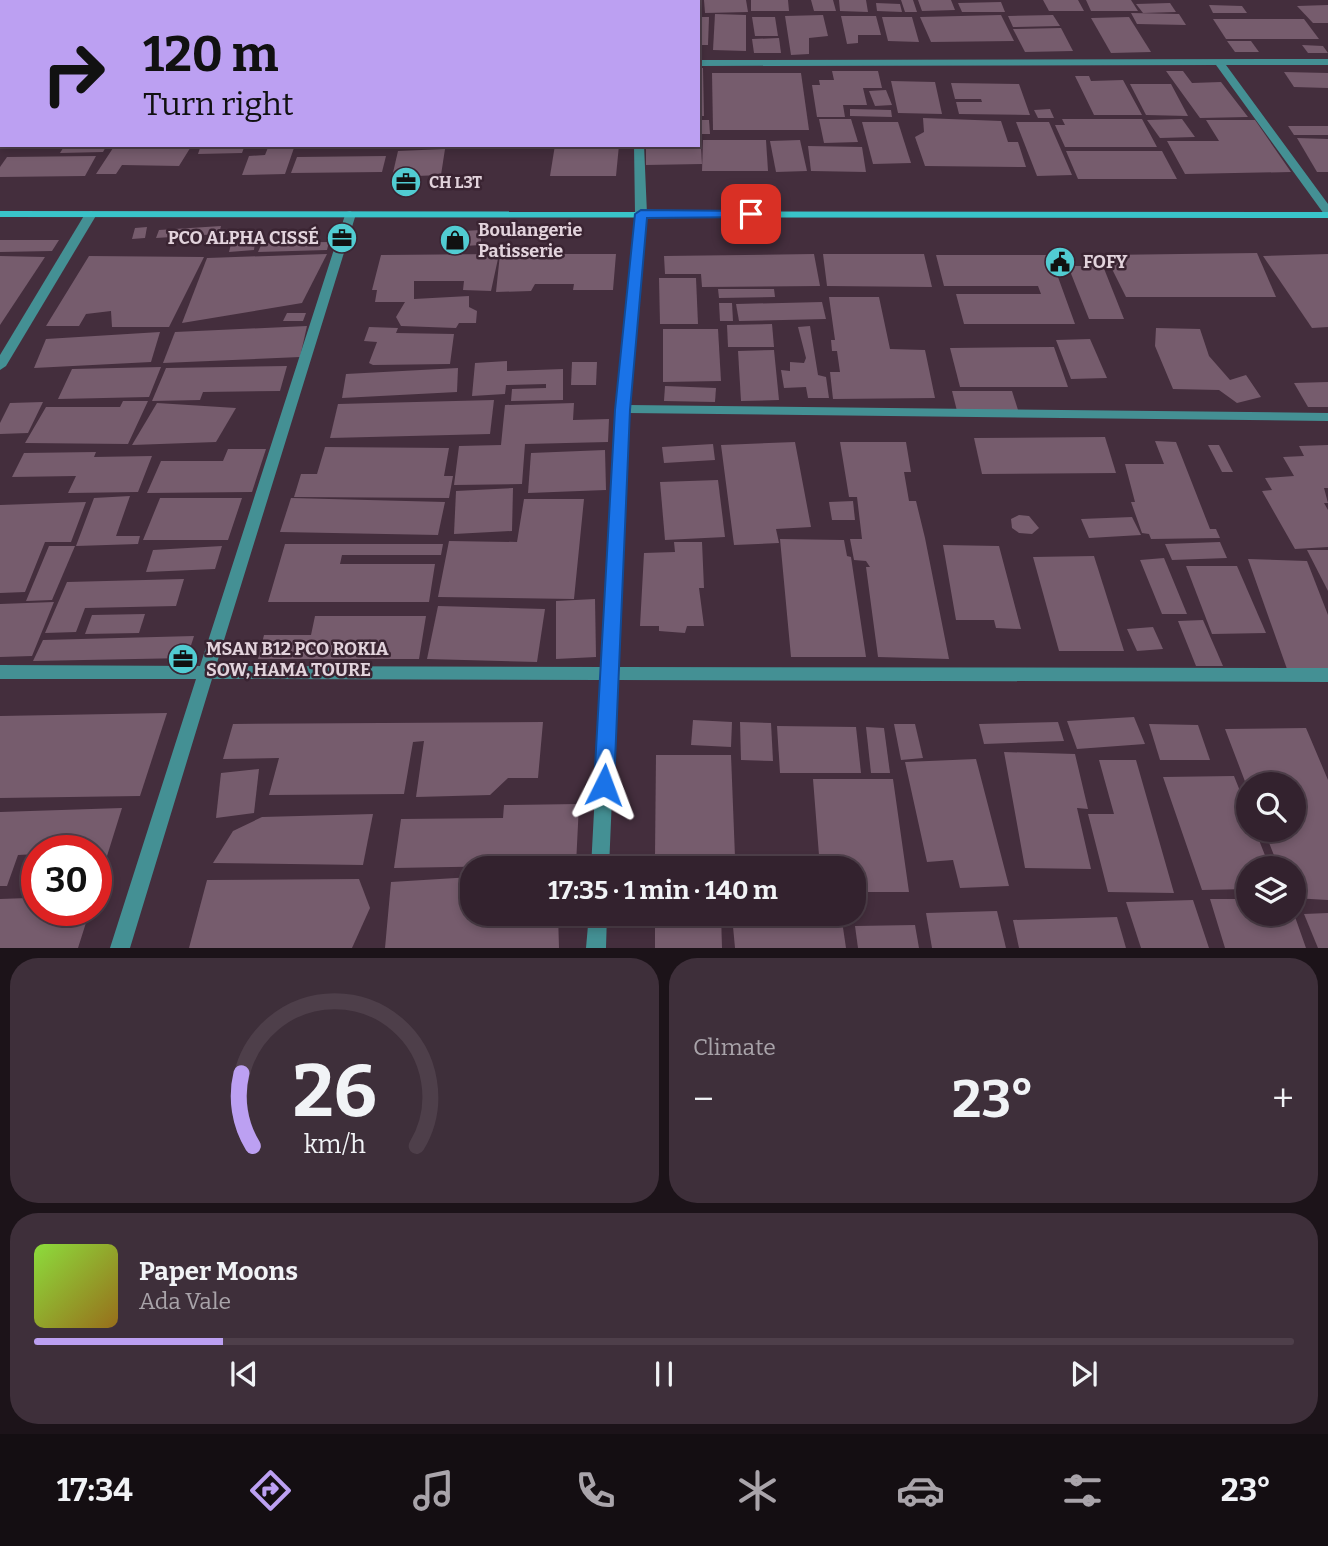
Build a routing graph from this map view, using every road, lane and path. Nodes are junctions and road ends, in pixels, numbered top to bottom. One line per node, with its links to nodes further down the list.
1 (1219, 62): 2 (street); 3 (street); 5 (street)
2 (1328, 62)
3 (700, 63)
4 (639, 147): 9 (street)
5 (1328, 213): 9 (main road)
6 (0, 214): 7 (main road)
7 (91, 214): 8 (main road); 10 (street)
8 (350, 214): 9 (main road); 13 (street)
9 (641, 214): 11 (street)
10 (0, 366)
11 (622, 410): 12 (street); 15 (street)
12 (1328, 417)
13 (206, 672): 14 (street); 15 (street); 19 (street)
14 (0, 673)
15 (609, 673): 16 (street); 17 (street)
16 (1328, 675)
17 (601, 856)
18 (597, 926): 20 (street)
19 (120, 947)
20 (596, 947)

